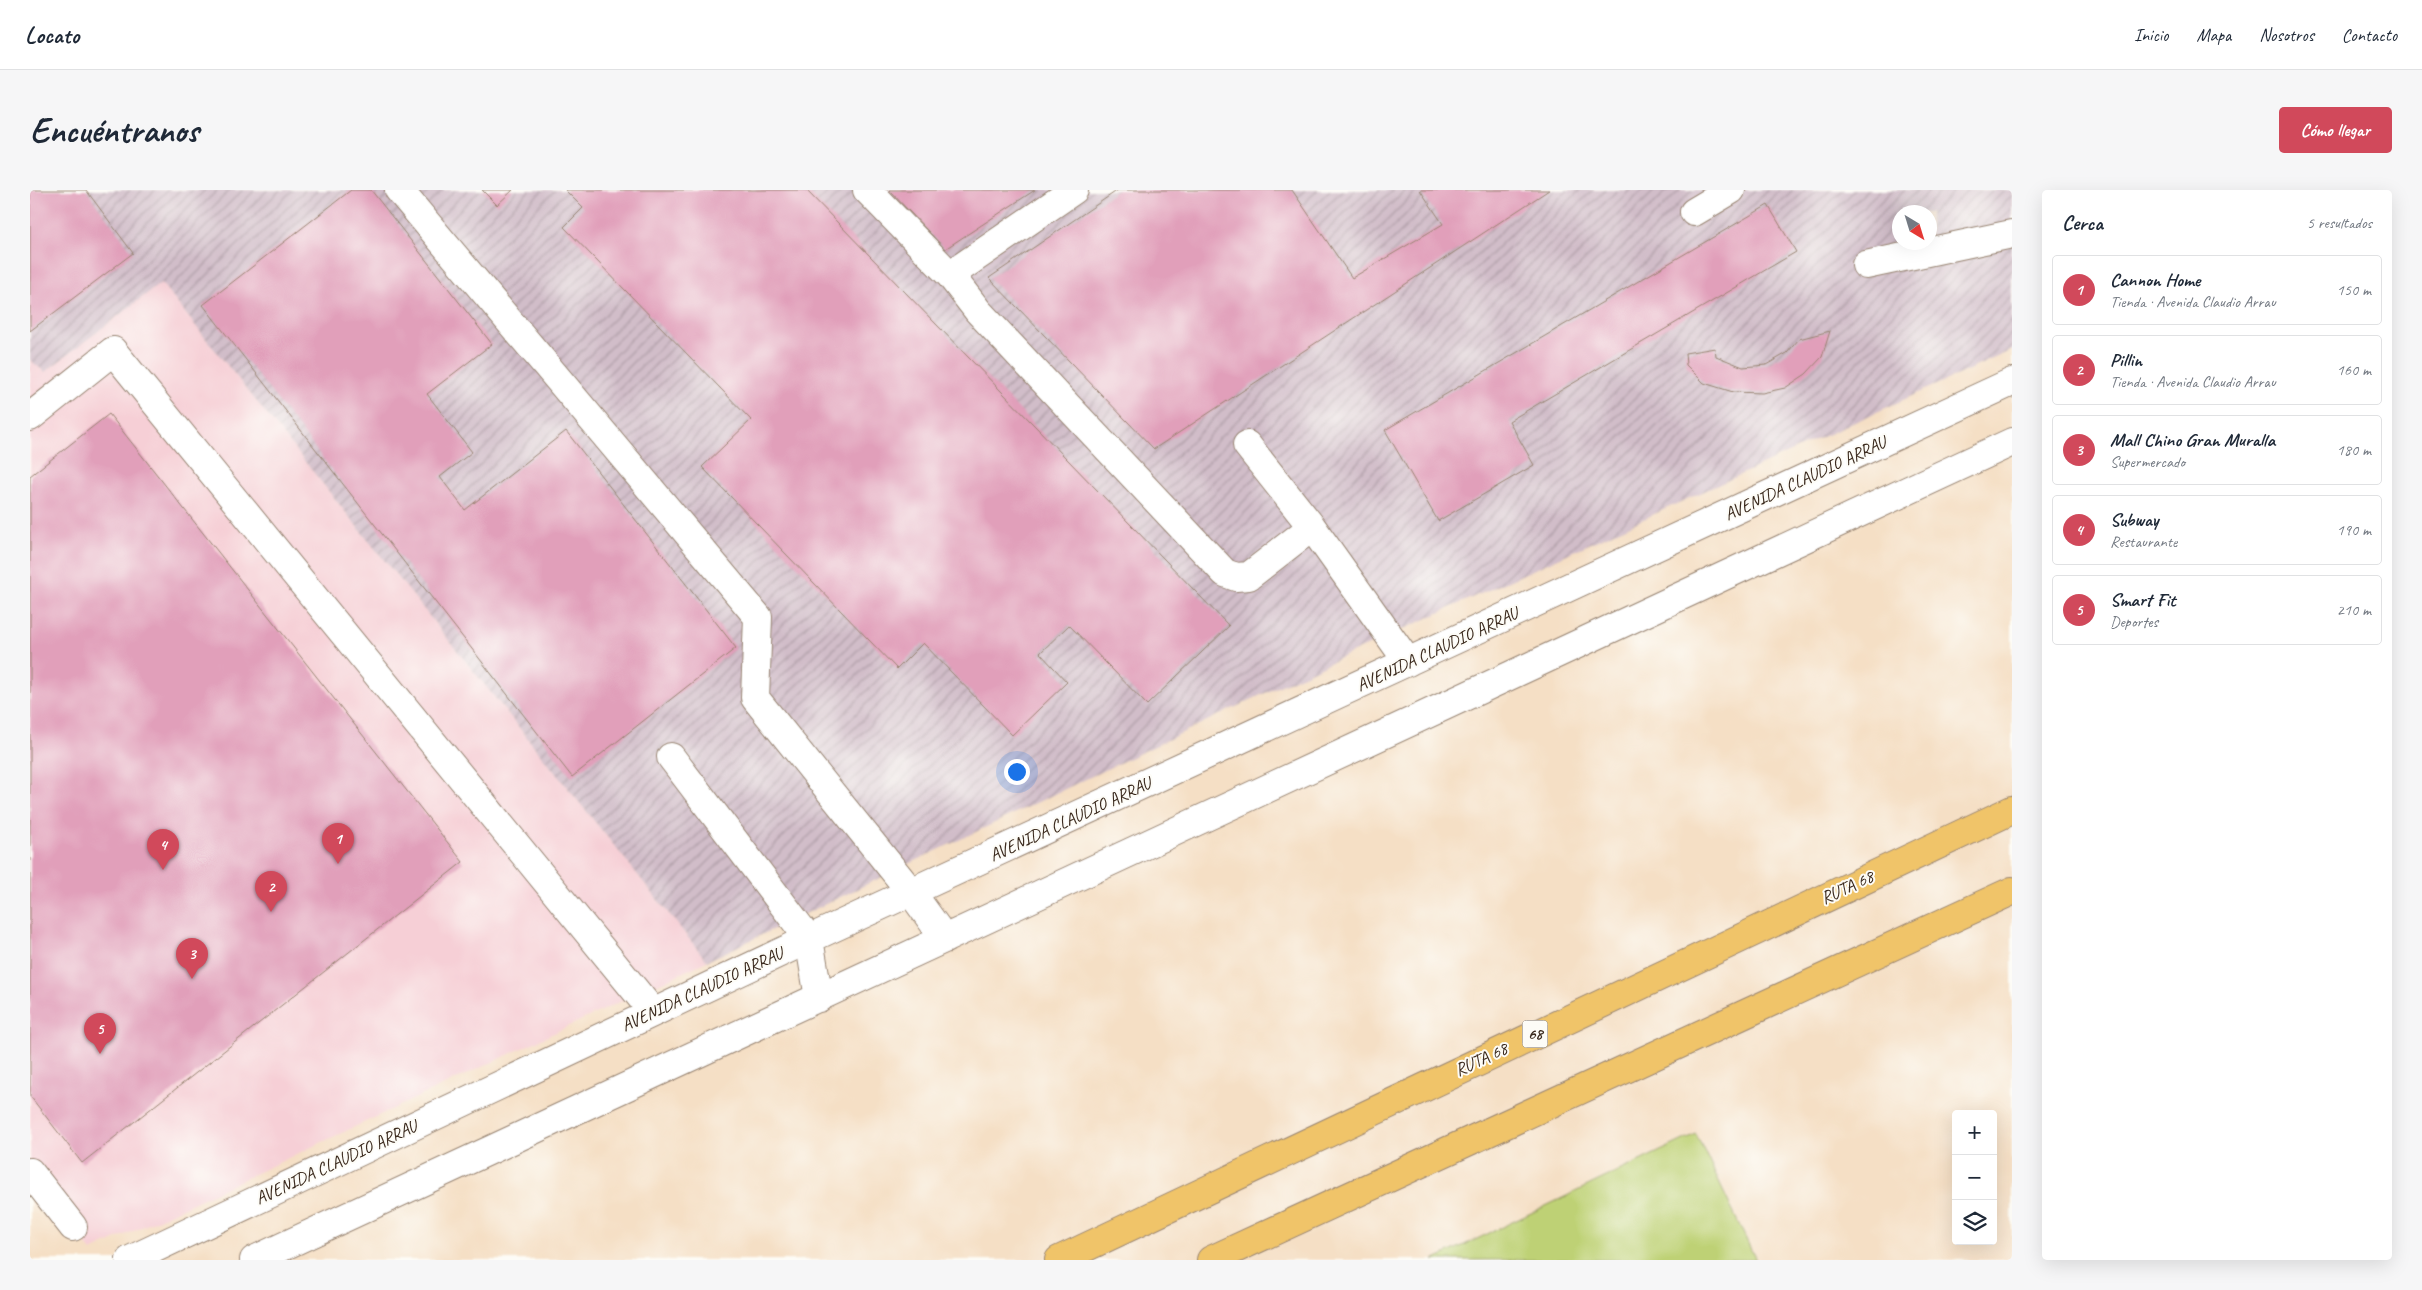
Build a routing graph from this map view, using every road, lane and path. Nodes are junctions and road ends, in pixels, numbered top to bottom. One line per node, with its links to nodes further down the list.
1 (399, 190): 18 (street)
2 (867, 190): 8 (street)
3 (1074, 190): 8 (street)
4 (1731, 190): 5 (street)
5 (1694, 212)
6 (2012, 234): 7 (street)
7 (1866, 265)
8 (950, 274): 13 (street)
9 (2012, 382): 14 (street, AVENIDA CLAUDIO ARRAU)
10 (30, 417): 22 (street)
11 (2012, 442): 20 (street)
12 (1247, 445): 13 (street)
13 (1312, 527): 14 (street)
14 (1408, 662): 18 (street, AVENIDA CLAUDIO ARRAU)
15 (671, 757): 19 (street)
16 (2012, 810): 27 (highway, RUTA 68 / 68)
17 (2012, 891): 28 (highway)
18 (911, 892): 19 (street, AVENIDA CLAUDIO ARRAU); 20 (street)
19 (809, 939): 21 (street); 22 (street, AVENIDA CLAUDIO ARRAU)
20 (945, 939): 21 (street)
21 (818, 998): 26 (street)
22 (653, 1012): 25 (street, AVENIDA CLAUDIO ARRAU)
23 (30, 1172): 24 (street)
24 (73, 1227)
25 (130, 1260)
26 (254, 1260)
27 (1059, 1260)
28 (1211, 1260)

